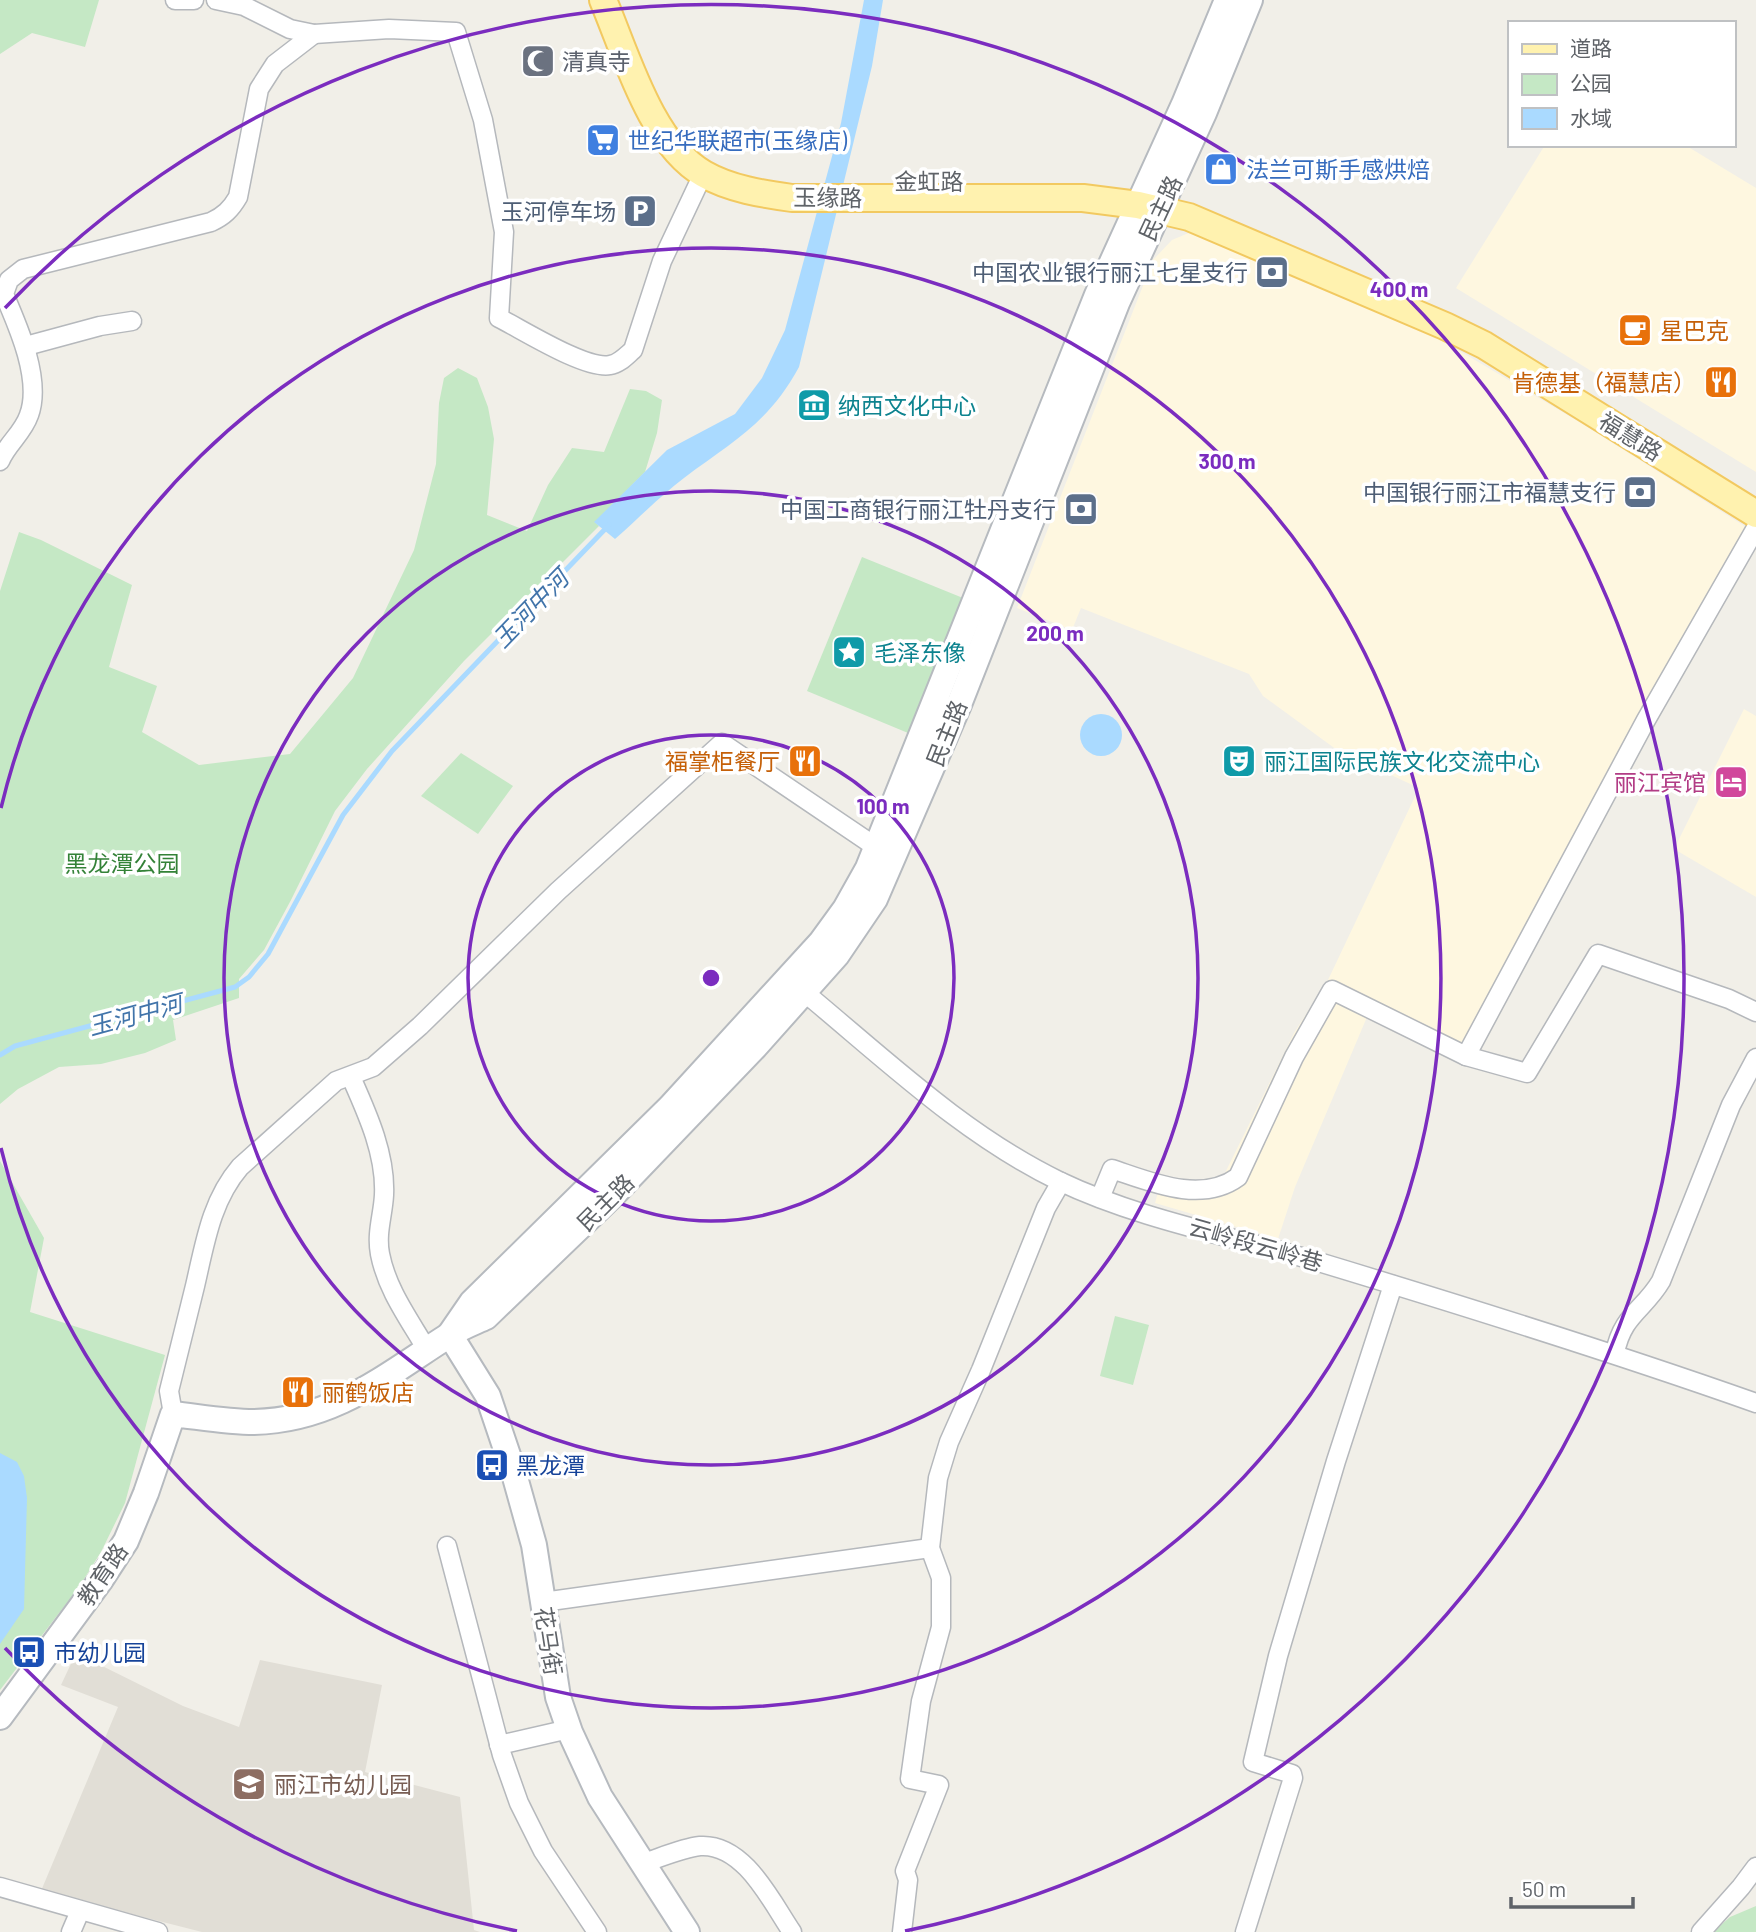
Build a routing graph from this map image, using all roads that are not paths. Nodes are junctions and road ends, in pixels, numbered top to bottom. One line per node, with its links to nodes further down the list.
1 (175, 0): 2 (street)
2 (194, 0)
3 (216, 0): 8 (street)
4 (603, 0): 9 (main road, 玉缘路)
5 (622, 0): 10 (main road, 金虹路)
6 (1227, 0): 11 (main road, 民主路)
7 (1250, 0): 11 (main road, 民主路)
8 (314, 34): 9 (street); 13 (street)
9 (703, 174): 10 (main road, 玉缘路)
10 (770, 187): 11 (main road, 金虹路)
11 (1152, 200): 15 (main road, 福慧路); 16 (main road, 福慧路); 18 (main road, 民主路); 19 (main road, 民主路)
12 (132, 321): 13 (street)
13 (26, 346): 14 (street)
14 (0, 461)
15 (1756, 494)
16 (1756, 514)
17 (1756, 528): 21 (street)
18 (876, 847): 23 (street); 27 (main road, 民主路)
19 (804, 992): 24 (street, 云岭段云岭巷); 27 (main road, 民主路)
20 (1756, 1012): 21 (street)
21 (1466, 1056): 25 (street)
22 (1756, 1058): 29 (street)
23 (351, 1077): 28 (street); 31 (street)
24 (1061, 1182): 25 (street, 云岭段云岭巷); 33 (street)
25 (1100, 1198): 26 (street, 云岭段云岭巷)
26 (1393, 1285): 29 (street, 云岭段云岭巷); 49 (street)
27 (450, 1335): 28 (main road, 民主路); 34 (main road, 花马街)
28 (427, 1350): 31 (main road, 民主路)
29 (1615, 1353): 30 (street, 云岭段云岭巷)
30 (1756, 1402)
31 (173, 1414): 35 (main road, 教育路)
32 (447, 1546): 37 (street)
33 (930, 1548): 34 (street); 48 (street)
34 (543, 1602): 36 (main road, 花马街)
35 (0, 1717)
36 (569, 1729): 37 (street); 38 (main road, 花马街)
37 (499, 1745): 45 (street)
38 (642, 1864): 46 (main road, 花马街); 47 (street)
39 (1756, 1867): 42 (street)
40 (0, 1887): 43 (street)
41 (1756, 1890): 42 (street)
42 (1734, 1896): 50 (street)
43 (79, 1925): 44 (street)
44 (158, 1932)
45 (597, 1932)
46 (687, 1932)
47 (792, 1932)
48 (902, 1932)
49 (1245, 1932)
50 (1701, 1932)

